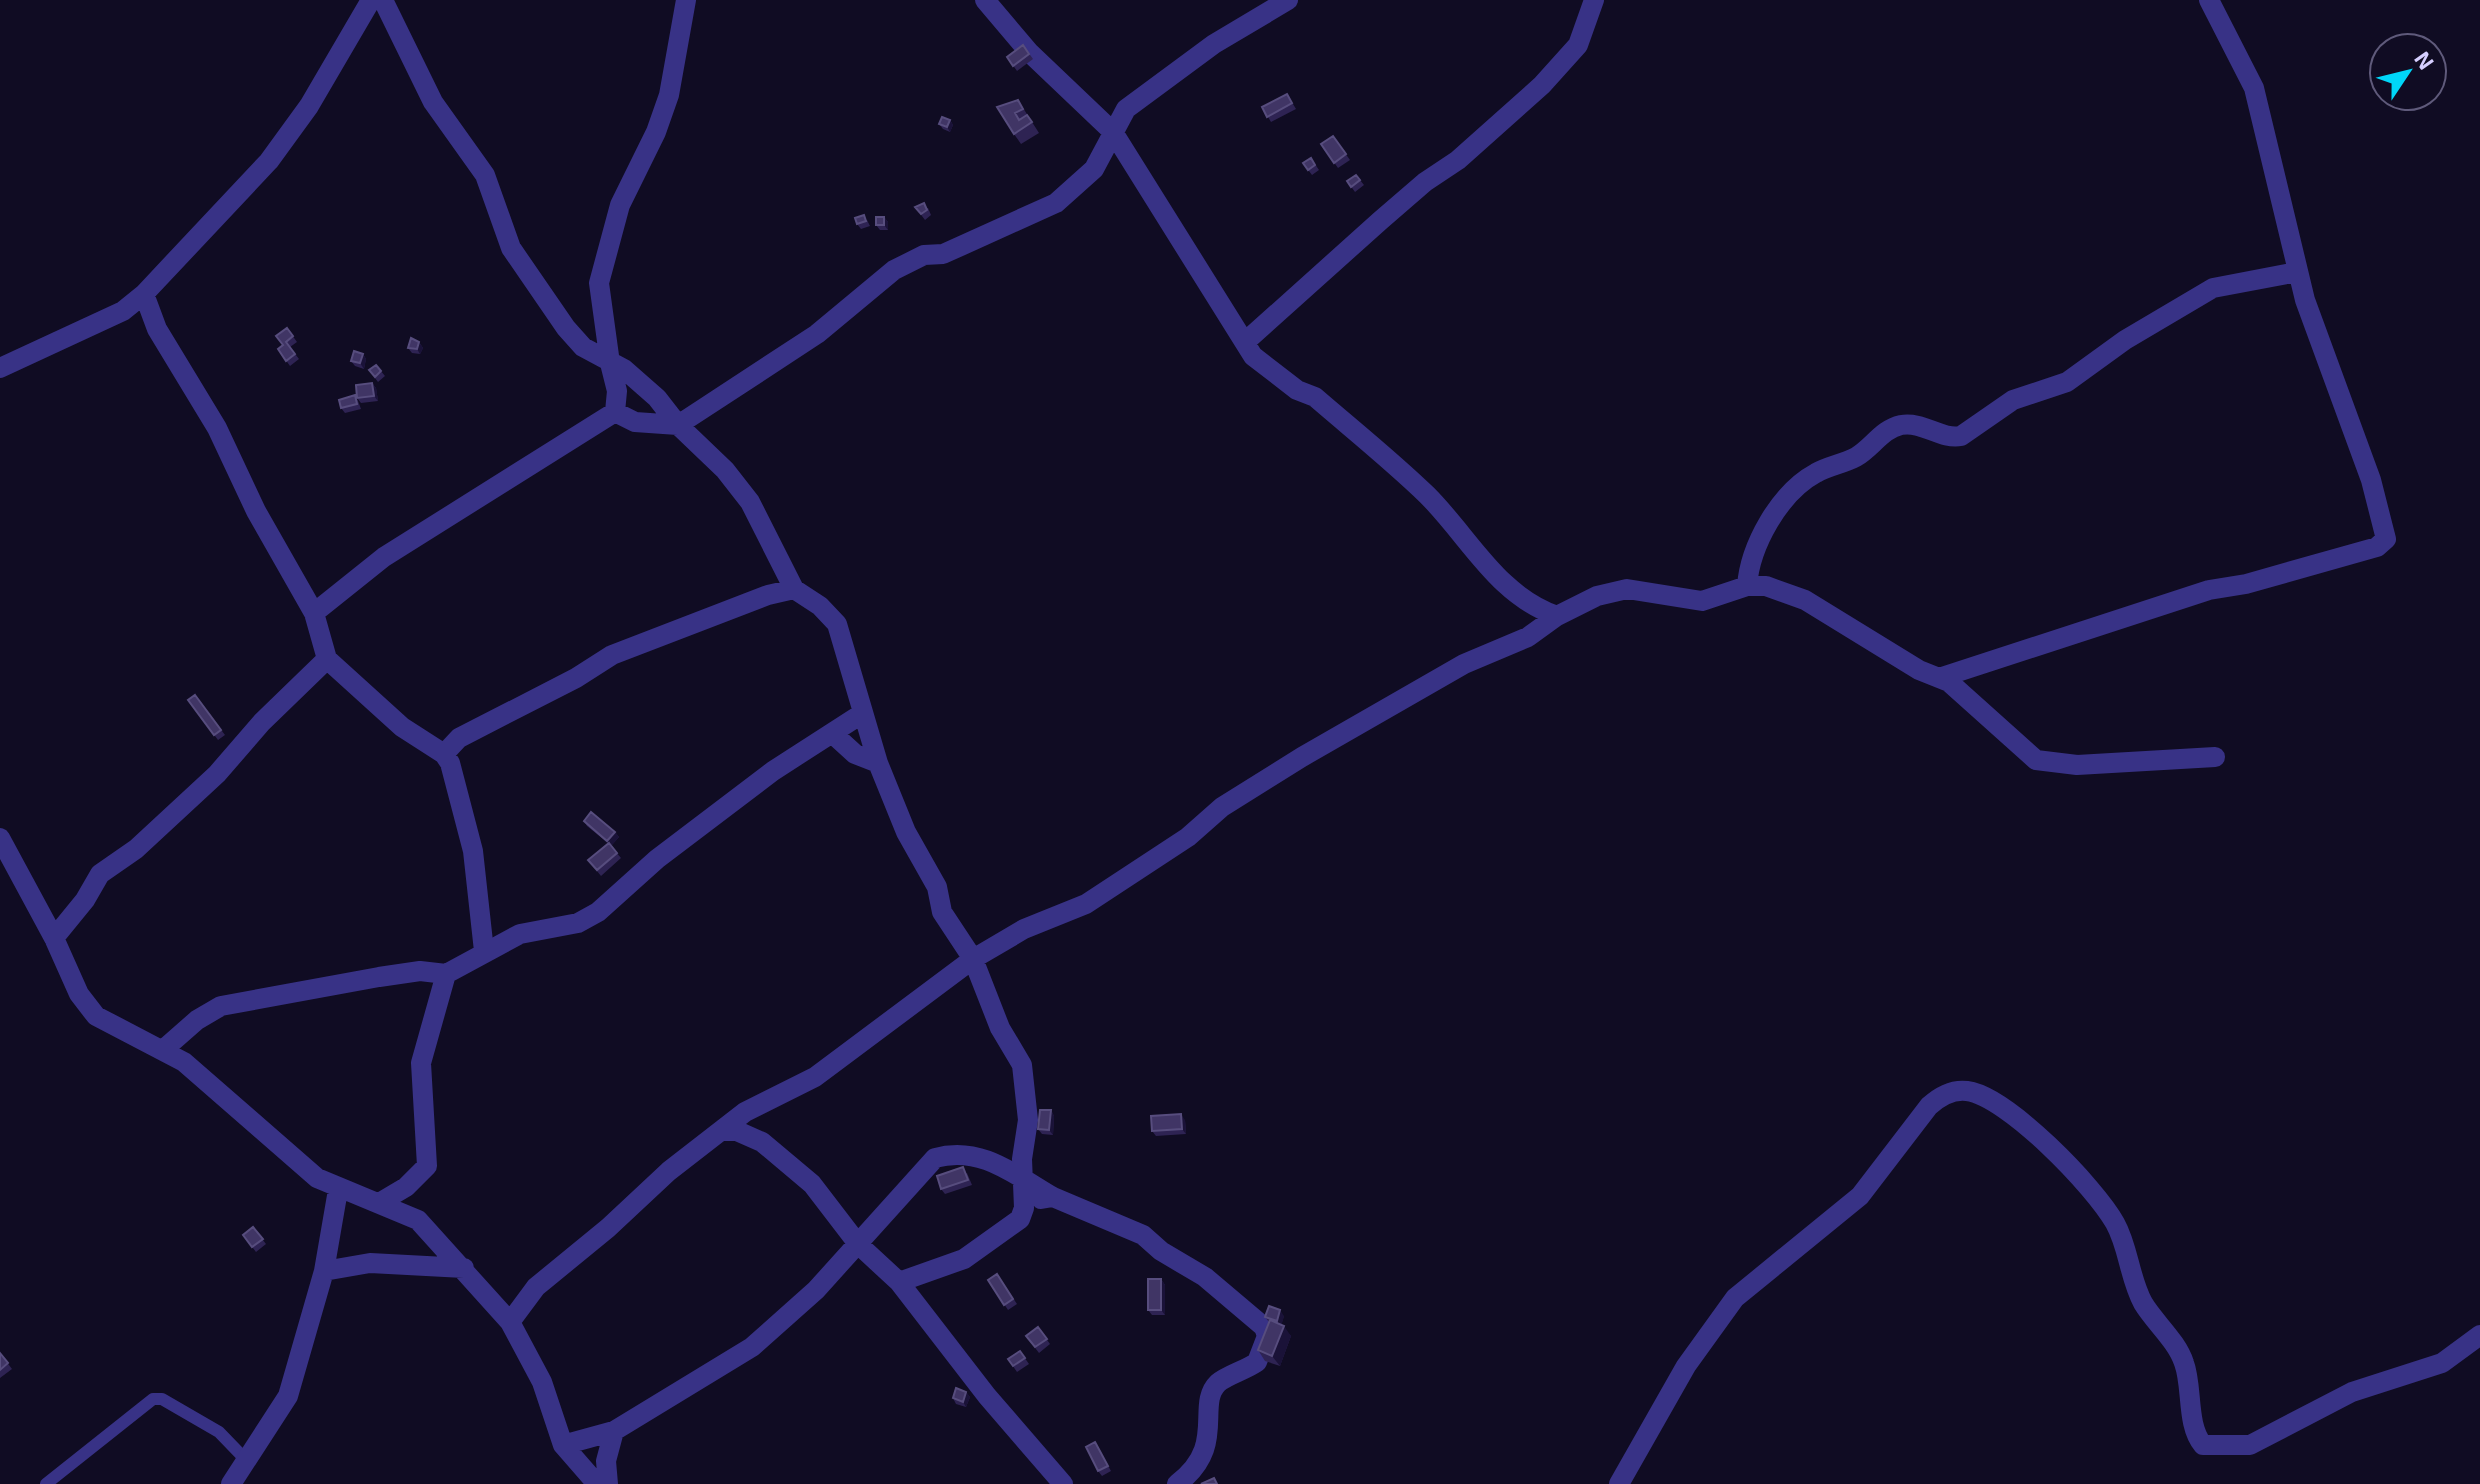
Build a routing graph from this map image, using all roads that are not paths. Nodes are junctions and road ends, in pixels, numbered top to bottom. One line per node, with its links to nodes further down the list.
1 (371, 0): 11 (street)
2 (383, 0): 13 (street)
3 (686, 0): 13 (street)
4 (985, 0): 9 (street)
5 (1288, 0): 8 (street)
6 (1594, 0): 12 (street)
7 (2209, 0): 10 (street)
8 (1255, 8): 9 (street)
9 (1113, 132): 12 (street); 16 (street)
10 (2297, 272): 17 (street); 22 (street)
11 (144, 294): 14 (street); 19 (street)
12 (1245, 342): 20 (street)
13 (610, 363): 15 (street); 16 (street)
14 (0, 368)
15 (615, 412): 16 (street); 19 (street)
16 (678, 425): 18 (street)
17 (1747, 586): 20 (street); 22 (street)
18 (794, 589): 23 (street); 25 (street)
19 (314, 613): 21 (street)
20 (1557, 616): 31 (street)
21 (327, 659): 25 (street); 29 (street)
22 (1939, 678): 26 (street)
23 (863, 713): 24 (street); 27 (street)
24 (832, 733): 27 (street); 30 (street)
25 (444, 754): 30 (street)
26 (2215, 757)
27 (878, 763): 31 (street)
28 (0, 838): 29 (street)
29 (54, 938): 33 (street)
30 (484, 951): 32 (street)
31 (973, 959): 34 (street); 35 (street)
32 (446, 974): 33 (street); 38 (street)
33 (164, 1049): 36 (street)
34 (722, 1131): 40 (street); 44 (street)
35 (1023, 1176): 37 (street); 39 (street); 40 (street)
36 (338, 1190): 38 (street); 42 (street)
37 (1053, 1197): 39 (street); 56 (street)
38 (379, 1203): 41 (street)
39 (1024, 1208): 43 (street)
40 (858, 1244): 43 (street); 48 (street)
41 (464, 1268): 42 (street); 45 (street)
42 (324, 1271): 50 (street)
43 (899, 1282): 55 (street)
44 (536, 1287): 45 (street); 46 (street)
45 (490, 1296): 46 (street)
46 (510, 1322): 49 (street)
47 (2480, 1335): 57 (street)
48 (614, 1431): 49 (street); 54 (street)
49 (563, 1445): 53 (street)
50 (247, 1461): 51 (lane); 52 (street)
51 (46, 1484)
52 (231, 1484)
53 (597, 1484)
54 (608, 1484)
55 (1063, 1484)
56 (1177, 1484)
57 (1619, 1484)

